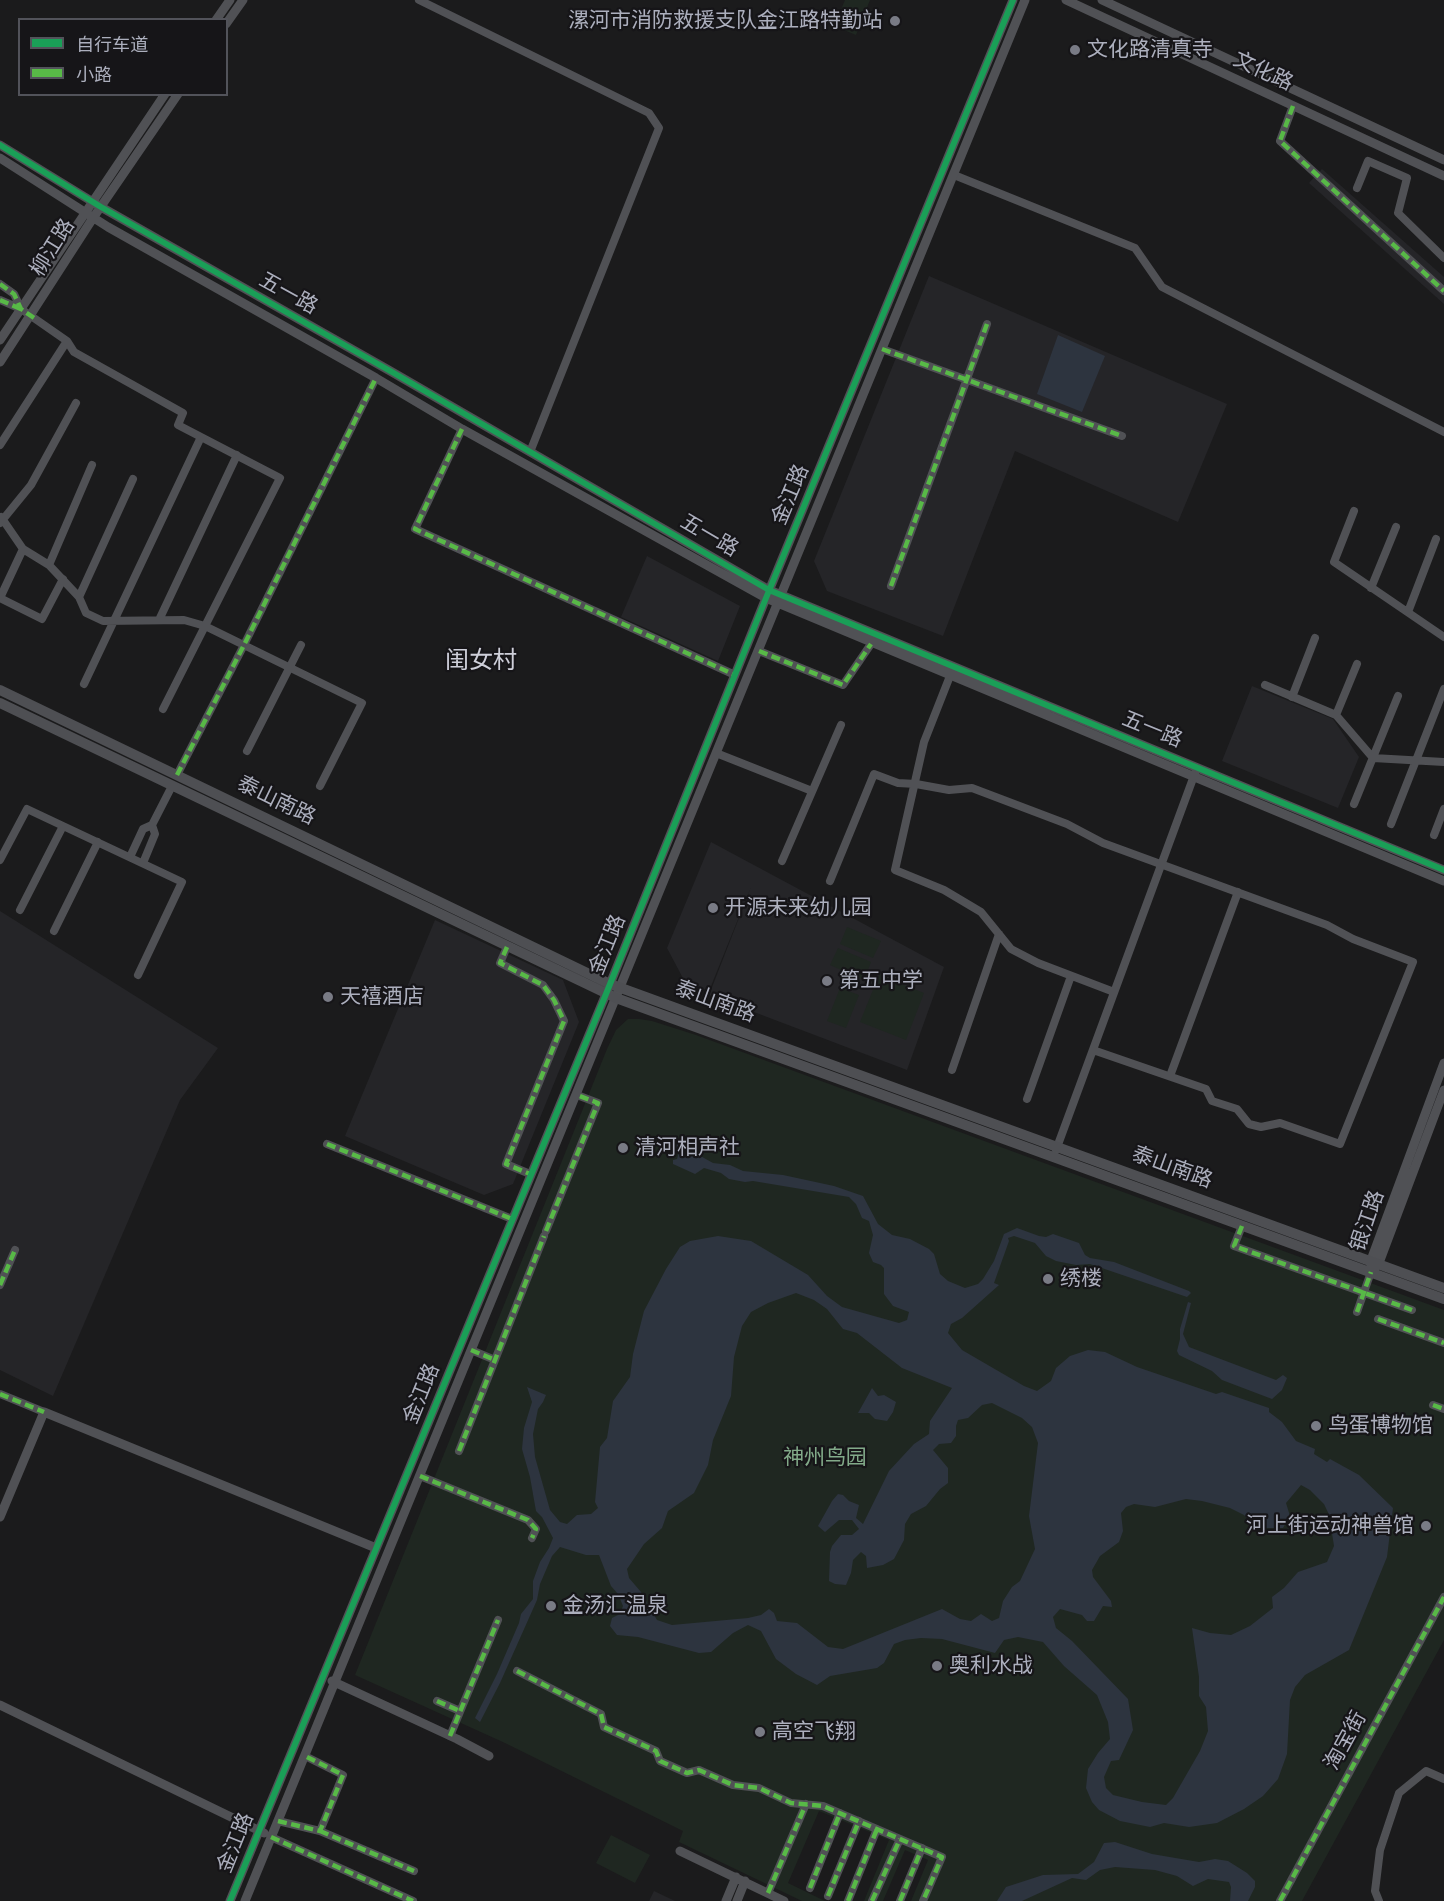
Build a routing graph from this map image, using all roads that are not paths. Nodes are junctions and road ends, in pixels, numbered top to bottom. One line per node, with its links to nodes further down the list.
1 (230, 0): 8 (street)
2 (243, 0): 9 (street)
3 (419, 0): 45 (street)
4 (1013, 0): 16 (street, 金江路)
5 (1025, 0): 17 (street, 金江路)
6 (1066, 0): 12 (street, 文化路)
7 (1102, 0): 15 (street, 文化路)
8 (217, 18)
9 (228, 21)
10 (164, 96): 20 (street, 柳江路)
11 (177, 96): 21 (street, 柳江路)
12 (1293, 106): 18 (street, 文化路); 26 (street)
13 (0, 145): 20 (street, 五一路)
14 (0, 158): 22 (street, 五一路)
15 (1444, 159)
16 (944, 171): 17 (street); 58 (street, 金江路)
17 (954, 175): 33 (street, 金江路); 41 (street)
18 (1444, 176)
19 (1357, 188): 24 (street)
20 (92, 201): 21 (street, 五一路); 22 (street, 柳江路)
21 (101, 207): 23 (street, 柳江路); 35 (street, 五一路)
22 (84, 213): 23 (street, 五一路); 28 (street, 柳江路)
23 (93, 218): 29 (street, 柳江路); 36 (street, 五一路)
24 (1444, 258)
25 (0, 285): 28 (street)
26 (1444, 291)
27 (0, 300): 28 (street)
28 (21, 309): 29 (street); 31 (street, 柳江路)
29 (31, 316): 32 (street); 34 (street, 柳江路)
30 (987, 324): 37 (street)
31 (0, 340)
32 (67, 341): 43 (street); 44 (street)
33 (882, 349): 37 (street); 61 (street, 金江路)
34 (0, 362)
35 (392, 372): 38 (street); 45 (street, 五一路)
36 (376, 378): 38 (street, 五一路); 69 (street)
37 (967, 380): 42 (street); 56 (street)
38 (386, 384): 40 (street, 五一路)
39 (76, 403): 50 (street)
40 (462, 429): 58 (street, 五一路); 74 (street)
41 (1444, 432)
42 (1122, 436)
43 (201, 437): 46 (street); 64 (street)
44 (0, 445)
45 (530, 452): 58 (street, 五一路)
46 (237, 455): 63 (street); 65 (street)
47 (92, 465): 54 (street)
48 (133, 479): 59 (street)
49 (1354, 511): 57 (street)
50 (1, 519): 53 (street)
51 (1396, 527): 57 (street)
52 (1436, 539): 62 (street)
53 (23, 549): 54 (street); 60 (street)
54 (49, 565): 55 (street)
55 (63, 579): 59 (street); 60 (street)
56 (891, 586)
57 (1371, 588): 62 (street)
58 (767, 594): 61 (street, 五一路); 74 (street, 金江路)
59 (79, 597): 64 (street)
60 (0, 598)
61 (779, 600): 68 (street, 五一路); 71 (street, 金江路); 91 (street, 五一路)
62 (1408, 612): 66 (street)
63 (159, 620): 64 (street); 65 (street)
64 (116, 621): 76 (street)
65 (205, 626): 69 (street); 83 (street)
66 (1444, 637)
67 (1315, 638): 81 (street)
68 (871, 644): 71 (street); 75 (street, 五一路)
69 (244, 645): 73 (street); 92 (street)
70 (301, 645): 73 (street)
71 (759, 651): 87 (street, 金江路)
72 (1357, 664): 84 (street)
73 (289, 667): 86 (street); 96 (street)
74 (735, 675): 98 (street, 金江路)
75 (950, 676): 93 (street, 五一路); 94 (street)
76 (84, 684)
77 (1265, 685): 81 (street)
78 (1444, 689): 89 (street)
79 (0, 690): 92 (main road, 泰山南路)
80 (1398, 696): 88 (street)
81 (1292, 697): 84 (street)
82 (0, 703): 95 (main road, 泰山南路)
83 (163, 709)
84 (1336, 715): 88 (street)
85 (841, 725): 97 (street)
86 (247, 751)
87 (716, 753): 97 (street); 100 (street, 金江路)
88 (1373, 758): 89 (street); 99 (street)
89 (1416, 761): 90 (street); 102 (street)
90 (1444, 762)
91 (1197, 766): 93 (street); 112 (street, 五一路)
92 (177, 775): 95 (main road); 117 (main road, 泰山南路)
93 (1194, 777): 111 (street); 113 (street, 五一路)
94 (915, 783): 111 (street); 114 (street); 119 (street)
95 (172, 786): 103 (street); 117 (main road, 泰山南路)
96 (321, 786)
97 (812, 791): 109 (street)
98 (682, 804): 100 (street); 123 (street, 金江路)
99 (1354, 804)
100 (693, 808): 123 (street, 金江路)
101 (1444, 809): 105 (street)
102 (1392, 824)
103 (152, 825): 107 (street); 110 (street)
104 (63, 826): 106 (street); 108 (street); 116 (street)
105 (1434, 835)
106 (98, 842): 107 (street); 118 (street)
107 (130, 857): 110 (street)
108 (0, 860)
109 (782, 861)
110 (143, 863): 121 (street)
111 (1161, 864): 115 (street); 124 (street)
112 (1444, 870)
113 (1444, 881)
114 (830, 882)
115 (1238, 892): 128 (street); 128 (street)
116 (20, 910)
117 (470, 923): 120 (main road, 泰山南路); 123 (main road, 泰山南路)
118 (54, 930)
119 (999, 934): 122 (street); 127 (street)
120 (507, 946): 123 (main road, 泰山南路); 134 (street)
121 (138, 975)
122 (1071, 976): 124 (street); 131 (street)
123 (613, 991): 130 (street, 金江路); 133 (main road, 泰山南路); 134 (street, 金江路)
124 (1114, 992): 125 (street)
125 (1093, 1050): 128 (street); 133 (street)
126 (1444, 1064): 139 (street, 银江路)
127 (952, 1070)
128 (1170, 1076)
129 (1444, 1090): 139 (street, 银江路)
130 (577, 1095): 135 (street, 金江路); 151 (street)
131 (1027, 1099)
132 (327, 1144): 136 (street)
133 (1055, 1152): 137 (main road, 泰山南路); 139 (main road, 泰山南路)
134 (530, 1174): 135 (street); 136 (street, 金江路)
135 (542, 1179): 150 (street, 金江路)
136 (512, 1219): 149 (street, 金江路)
137 (1242, 1226): 140 (main road, 泰山南路); 143 (street)
138 (15, 1250): 141 (street)
139 (1375, 1262): 140 (street, 银江路); 142 (main road, 泰山南路)
140 (1371, 1272): 143 (street); 144 (main road, 泰山南路)
141 (0, 1285)
142 (1444, 1288)
143 (1364, 1293): 145 (street); 146 (street)
144 (1444, 1299)
145 (1412, 1310)
146 (1357, 1312)
147 (1378, 1319): 148 (street)
148 (1444, 1343)
149 (460, 1345): 150 (street); 160 (street, 金江路)
150 (471, 1350): 151 (street); 157 (street, 金江路)
151 (495, 1360): 156 (street)
152 (0, 1394): 155 (street)
153 (1433, 1405): 154 (street)
154 (1444, 1409)
155 (44, 1412): 158 (street); 160 (street)
156 (459, 1451)
157 (420, 1476): 159 (street); 165 (street, 金江路)
158 (0, 1517)
159 (532, 1538)
160 (376, 1548): 164 (street, 金江路)
161 (1444, 1597): 199 (street, 淘宝街)
162 (498, 1620): 168 (street)
163 (517, 1671): 173 (street)
164 (323, 1677): 165 (street); 178 (street, 金江路)
165 (335, 1682): 169 (street); 170 (street, 金江路)
166 (437, 1701): 168 (street)
167 (0, 1705): 178 (street)
168 (460, 1711): 169 (street)
169 (450, 1736): 171 (street)
170 (305, 1756): 175 (street, 金江路); 179 (street)
171 (489, 1756)
172 (1444, 1779): 200 (street)
173 (806, 1804): 174 (street); 187 (street)
174 (840, 1813): 176 (street); 186 (street)
175 (278, 1821): 179 (street); 180 (street, 金江路)
176 (859, 1821): 177 (street); 188 (street)
177 (877, 1829): 181 (street); 195 (street)
178 (259, 1831): 180 (street); 189 (street, 金江路)
179 (320, 1831): 184 (street)
180 (272, 1837): 190 (street, 金江路); 191 (street)
181 (900, 1839): 182 (street); 196 (street)
182 (922, 1848): 197 (street); 198 (street)
183 (680, 1851): 185 (street)
184 (414, 1872)
185 (741, 1880): 187 (street); 192 (street); 193 (street)
186 (810, 1888)
187 (768, 1893): 194 (street)
188 (828, 1896)
189 (230, 1901)
190 (245, 1901)
191 (413, 1901)
192 (726, 1901)
193 (736, 1901)
194 (784, 1901)
195 (848, 1901)
196 (872, 1901)
197 (900, 1901)
198 (923, 1901)
199 (1280, 1901)
200 (1379, 1901)

